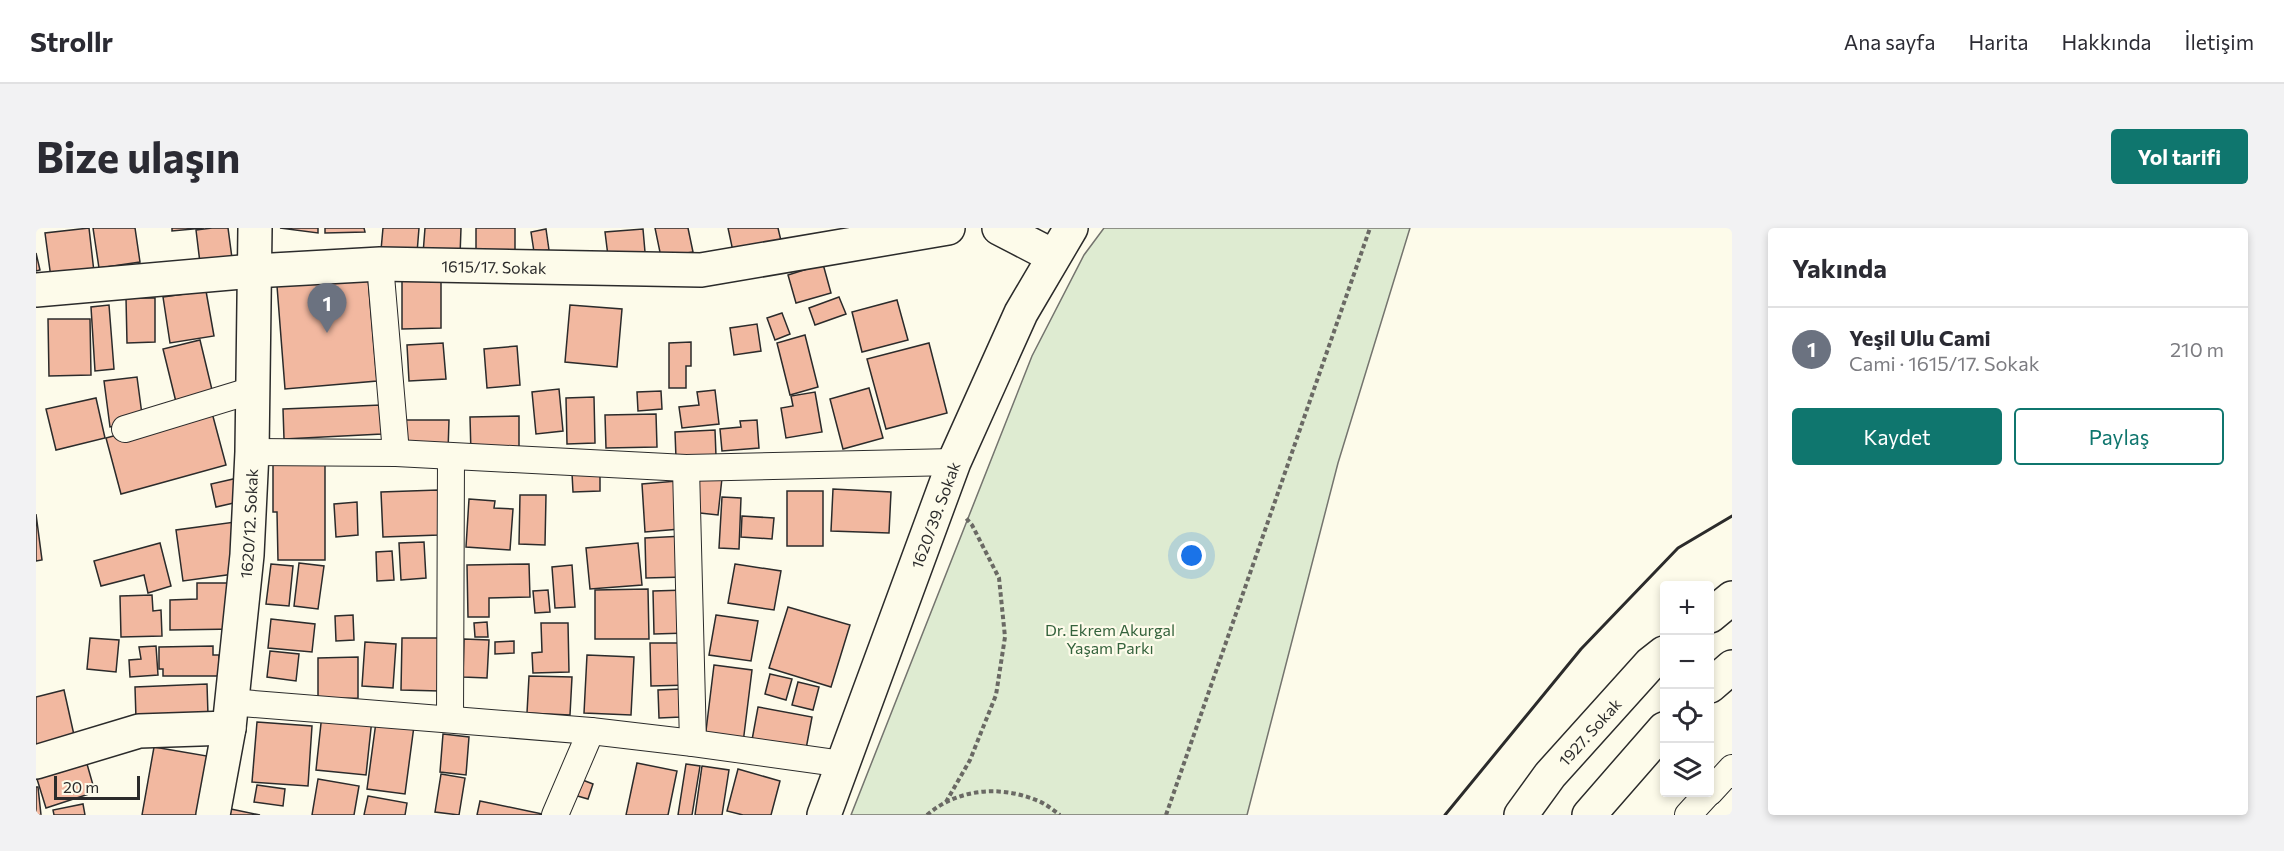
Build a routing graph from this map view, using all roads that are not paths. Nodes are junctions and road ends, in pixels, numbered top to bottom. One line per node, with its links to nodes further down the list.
1 (255, 228): 7 (main road, 1620/12. Sokak)
2 (948, 228): 6 (main road, 1615/17. Sokak)
3 (999, 228): 5 (main road)
4 (1071, 228): 5 (main road, 1620/39. Sokak)
5 (1053, 256): 15 (main road, 1620/39. Sokak)
6 (380, 264): 7 (main road, 1615/17. Sokak); 12 (street)
7 (254, 271): 8 (main road, 1615/17. Sokak); 9 (main road, 1620/12. Sokak)
8 (36, 290)
9 (253, 390): 10 (street); 11 (main road, 1620/12. Sokak)
10 (125, 429)
11 (252, 452): 12 (street); 21 (main road, 1620/12. Sokak)
12 (396, 453): 13 (street)
13 (451, 458): 14 (street); 22 (street)
14 (686, 468): 15 (street); 25 (street)
15 (949, 476): 27 (main road, 1620/39. Sokak)
16 (1732, 598): 17 (main road)
17 (1714, 613)
18 (1660, 657): 34 (main road, 1927. Sokak)
19 (1732, 668): 20 (main road)
20 (1714, 683)
21 (230, 715): 22 (street); 26 (main road); 31 (main road, 1620/12. Sokak)
22 (450, 718): 23 (street)
23 (591, 731): 25 (street); 32 (street)
24 (1660, 735): 35 (main road)
25 (693, 743): 27 (street)
26 (36, 762)
27 (843, 764): 33 (main road, 1620/39. Sokak)
28 (1732, 768): 29 (street)
29 (1714, 787)
30 (1704, 797): 36 (street)
31 (213, 815)
32 (555, 815)
33 (824, 815)
34 (1521, 815)
35 (1589, 815)
36 (1688, 815)

